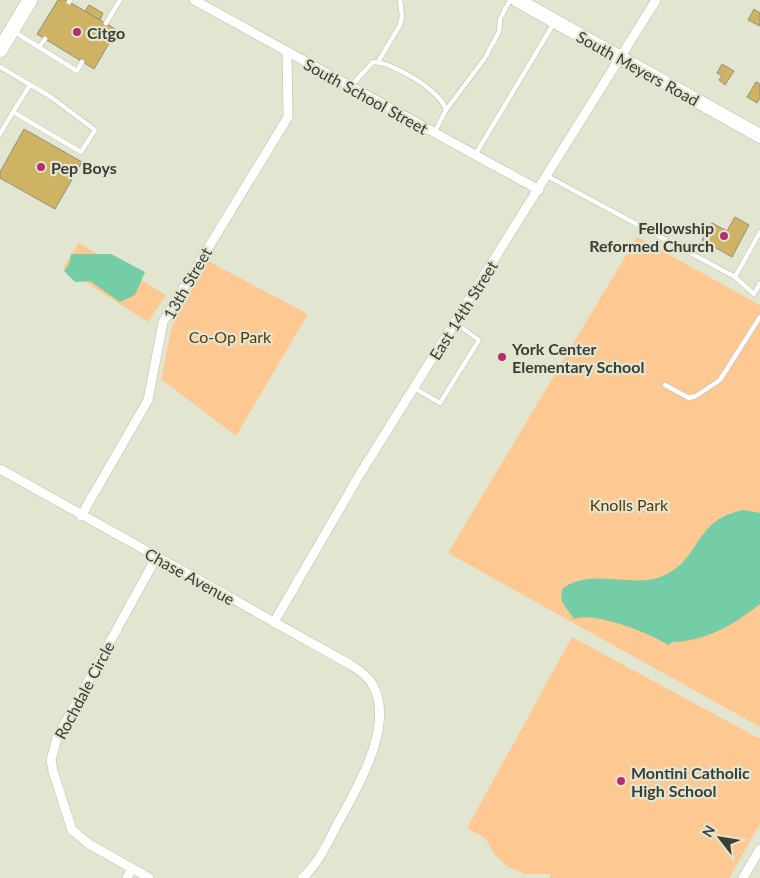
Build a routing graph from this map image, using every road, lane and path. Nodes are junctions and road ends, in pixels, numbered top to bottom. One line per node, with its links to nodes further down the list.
1 (30, 0): 10 (main road)
2 (194, 0): 14 (street, South School Street)
3 (400, 0): 17 (lane)
4 (510, 0): 21 (lane)
5 (516, 0): 8 (street, South Meyers Road)
6 (656, 0): 15 (street, East 14th Street)
7 (117, 1): 9 (lane)
8 (555, 22): 15 (street, South Meyers Road); 26 (lane)
9 (106, 23)
10 (12, 30): 12 (lane); 13 (main road)
11 (45, 39): 12 (lane)
12 (39, 47): 16 (lane)
13 (0, 50)
14 (287, 53): 20 (street, South School Street); 37 (street, 13th Street)
15 (619, 58): 25 (street, South Meyers Road); 27 (street, East 14th Street)
16 (82, 62)
17 (378, 62): 20 (lane); 21 (lane)
18 (0, 66): 19 (lane)
19 (30, 86): 22 (lane); 22 (lane)
20 (350, 87): 23 (street, South School Street)
21 (446, 110): 23 (lane)
22 (13, 112): 24 (lane)
23 (434, 133): 26 (street, South School Street)
24 (0, 134)
25 (760, 136)
26 (475, 155): 28 (street, South School Street)
27 (547, 176): 28 (street, East 14th Street); 30 (lane)
28 (539, 190): 33 (street, East 14th Street)
29 (760, 232): 30 (lane)
30 (735, 277): 31 (lane)
31 (760, 283)
32 (760, 317): 34 (lane)
33 (455, 323): 35 (street, East 14th Street); 35 (lane)
34 (665, 385)
35 (414, 388): 39 (street, East 14th Street)
36 (0, 469): 37 (street, Chase Avenue)
37 (81, 516): 38 (street, Chase Avenue)
38 (156, 558): 39 (street, Chase Avenue); 41 (street, Rochdale Circle)
39 (274, 622): 44 (street, Chase Avenue)
40 (760, 849): 45 (street)
41 (132, 868): 42 (street); 43 (street, Rochdale Circle)
42 (127, 878)
43 (149, 878)
44 (302, 878)
45 (743, 878)

